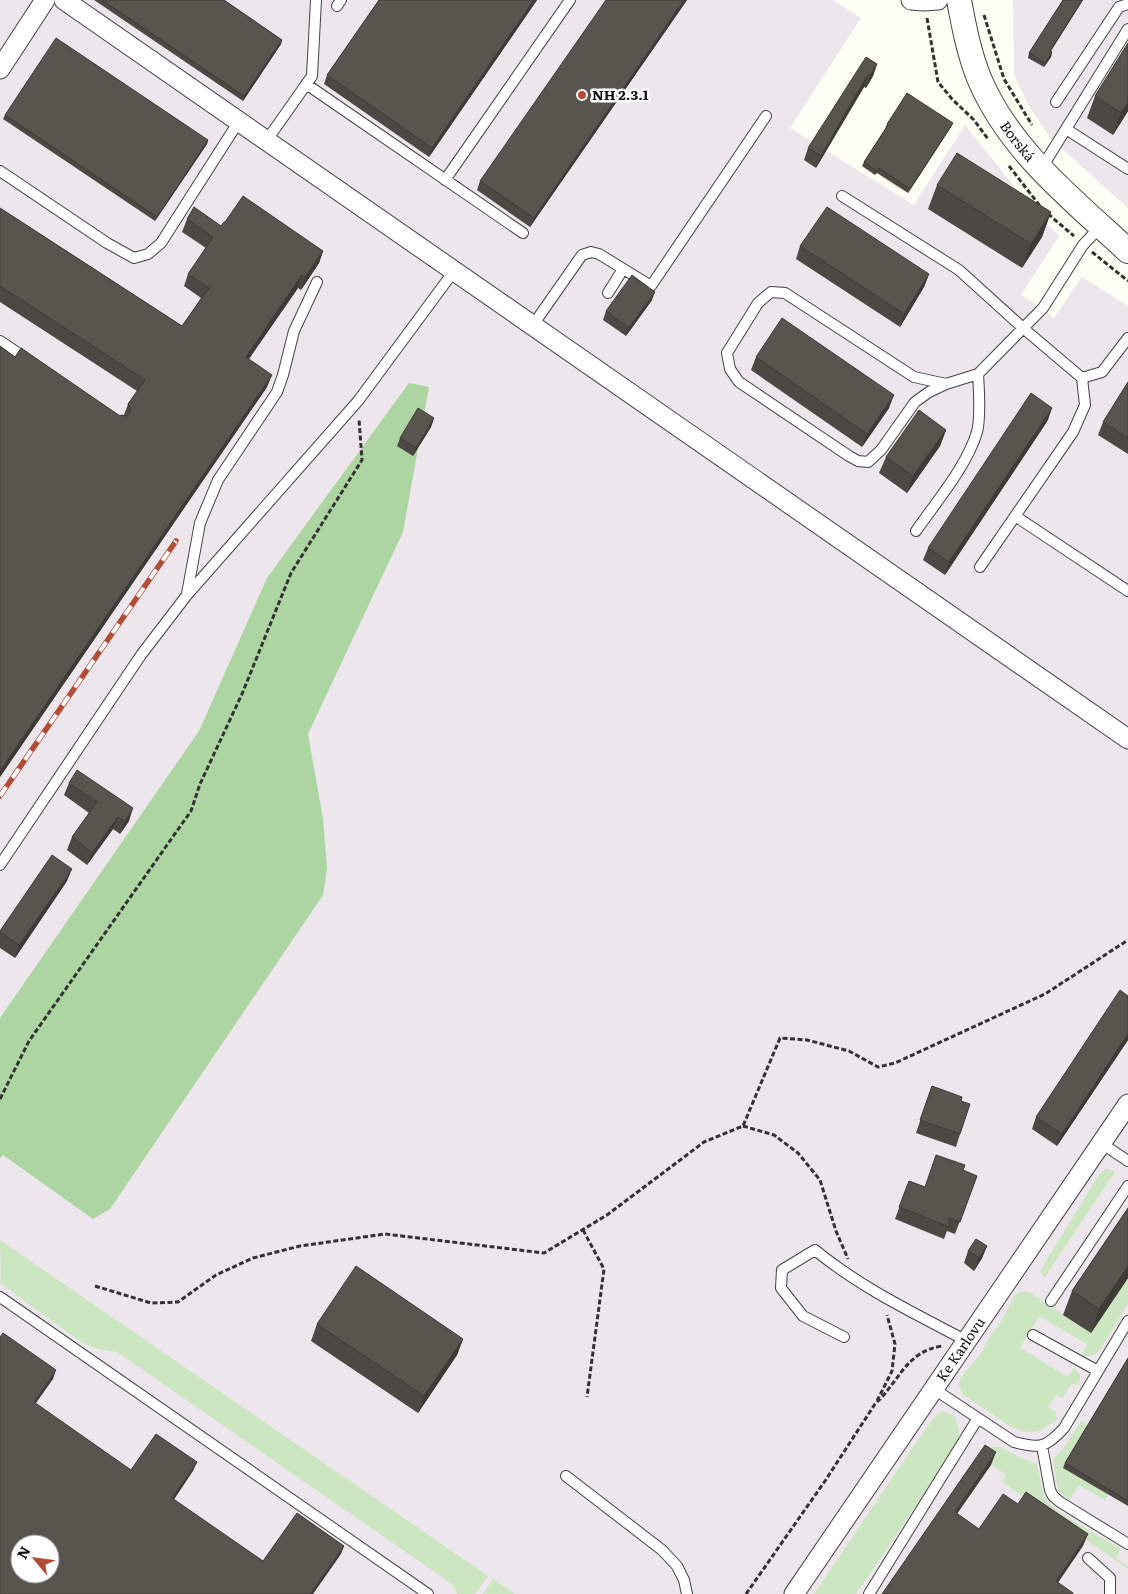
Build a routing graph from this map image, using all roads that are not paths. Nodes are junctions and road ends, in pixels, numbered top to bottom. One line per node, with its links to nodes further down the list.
1 (45, 0): 10 (street)
2 (64, 0): 14 (street)
3 (316, 0): 11 (lane)
4 (570, 0): 20 (lane)
5 (911, 0): 6 (street)
6 (938, 0)
7 (959, 0): 18 (street, Borská)
8 (1128, 4): 12 (lane)
9 (1128, 28): 15 (lane)
10 (0, 69)
11 (306, 84): 16 (lane); 20 (lane)
12 (1056, 102)
13 (766, 116): 25 (lane)
14 (239, 121): 16 (street); 19 (lane)
15 (1066, 129): 17 (lane); 18 (lane)
16 (266, 140): 26 (street)
17 (1128, 169)
18 (1041, 170): 22 (street, Borská)
19 (0, 171)
20 (445, 180): 23 (lane)
21 (842, 196): 30 (lane)
22 (1101, 226): 24 (street, Borská); 30 (lane)
23 (523, 233)
24 (1128, 251)
25 (623, 269): 28 (lane); 29 (lane)
26 (454, 271): 29 (street); 41 (lane)
27 (316, 282): 41 (lane)
28 (608, 293)
29 (533, 325): 42 (street)
30 (1023, 328): 34 (lane); 35 (lane)
31 (1128, 338): 35 (lane)
32 (0, 341): 33 (lane)
33 (40, 368)
34 (978, 374): 36 (lane); 38 (lane)
35 (1082, 378): 37 (lane)
36 (946, 384): 36 (lane)
37 (1015, 516): 39 (lane); 40 (lane)
38 (916, 531)
39 (980, 567)
40 (1128, 590)
41 (186, 595): 43 (lane)
42 (1128, 739)
43 (0, 865)
44 (1128, 1104): 45 (street, Ke Karlovu)
45 (1101, 1143): 46 (lane); 53 (street, Ke Karlovu)
46 (1128, 1162)
47 (1128, 1186): 49 (lane)
48 (0, 1297): 61 (lane)
49 (1051, 1301)
50 (1128, 1320): 54 (lane)
51 (1033, 1336): 54 (lane)
52 (844, 1337): 53 (lane)
53 (967, 1341): 55 (street, Ke Karlovu)
54 (1098, 1371): 57 (lane)
55 (934, 1389): 56 (lane); 63 (street, Ke Karlovu)
56 (978, 1418): 57 (lane); 64 (lane)
57 (1042, 1446): 59 (lane)
58 (566, 1476): 62 (lane)
59 (1128, 1544)
60 (1088, 1558): 65 (lane)
61 (428, 1594)
62 (687, 1594)
63 (794, 1594)
64 (869, 1594)
65 (1110, 1594)

